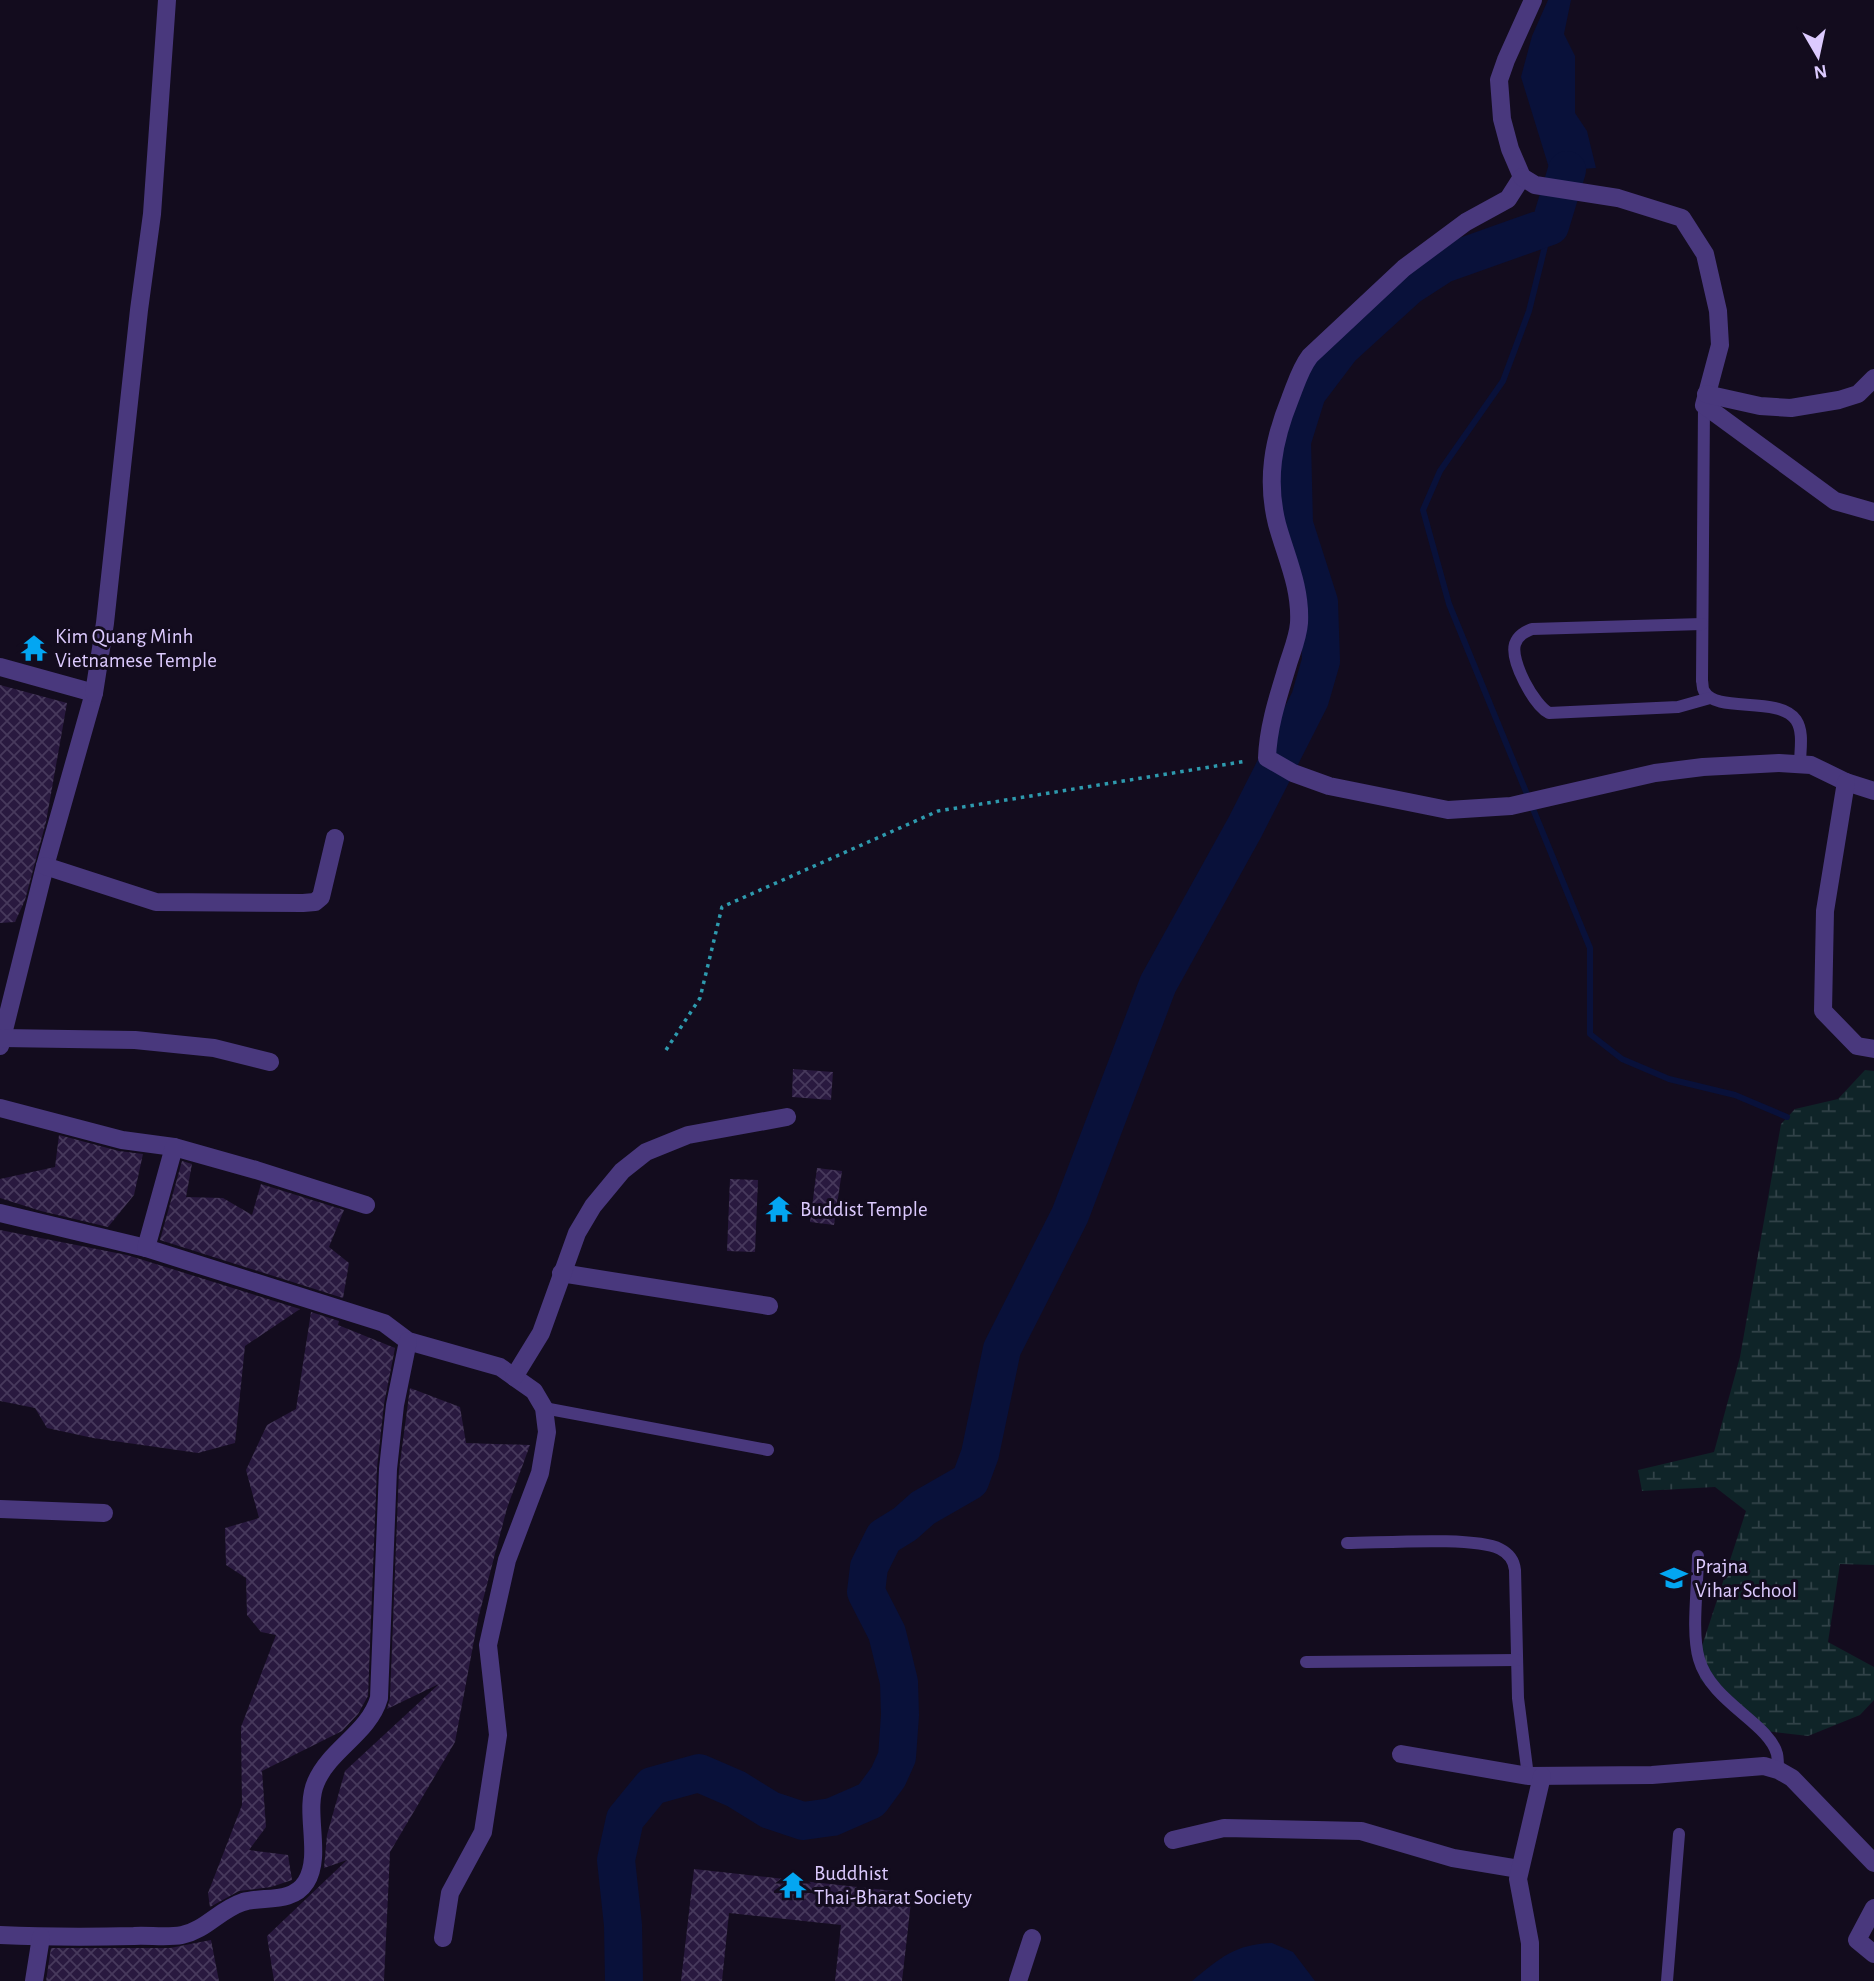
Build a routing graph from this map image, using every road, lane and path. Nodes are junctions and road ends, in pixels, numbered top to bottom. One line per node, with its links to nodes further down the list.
1 (167, 0): 9 (street)
2 (1533, 0): 3 (street)
3 (1522, 177): 5 (street); 11 (street)
4 (1874, 378): 5 (street)
5 (1705, 399): 6 (street); 7 (lane)
6 (1874, 512)
7 (1702, 624): 10 (lane); 10 (lane)
8 (0, 667): 9 (street)
9 (94, 693): 16 (street)
10 (1710, 698): 12 (lane)
11 (1267, 758): 12 (street); 20 (path)
12 (1800, 764): 13 (street)
13 (1846, 782): 14 (street); 19 (street)
14 (1874, 790)
15 (335, 838): 16 (street)
16 (44, 866): 17 (street)
17 (8, 982): 18 (street)
18 (1, 1042): 21 (street)
19 (1874, 1049)
20 (666, 1050)
21 (270, 1062)
22 (0, 1108): 24 (street)
23 (787, 1117): 28 (street)
24 (174, 1147): 25 (street); 27 (street)
25 (366, 1205)
26 (0, 1213): 27 (street)
27 (146, 1248): 30 (street)
28 (561, 1273): 29 (street); 31 (street)
29 (769, 1306)
30 (408, 1341): 31 (street); 49 (street)
31 (514, 1377): 32 (street)
32 (544, 1408): 33 (lane); 50 (street)
33 (768, 1450)
34 (0, 1509): 35 (street)
35 (104, 1513)
36 (1347, 1543): 38 (lane)
37 (1698, 1556): 41 (lane)
38 (1517, 1660): 39 (lane); 42 (lane)
39 (1306, 1662)
40 (1401, 1754): 42 (street)
41 (1778, 1770): 42 (street); 45 (street)
42 (1535, 1776): 46 (street)
43 (1679, 1835): 56 (lane)
44 (1172, 1840): 46 (street)
45 (1874, 1863)
46 (1519, 1869): 55 (street)
47 (1874, 1908): 52 (street)
48 (0, 1936): 49 (street)
49 (41, 1937): 53 (street)
50 (443, 1938)
51 (1032, 1938): 54 (street)
52 (1874, 1954)
53 (34, 1981)
54 (1018, 1981)
55 (1530, 1981)
56 (1667, 1981)

